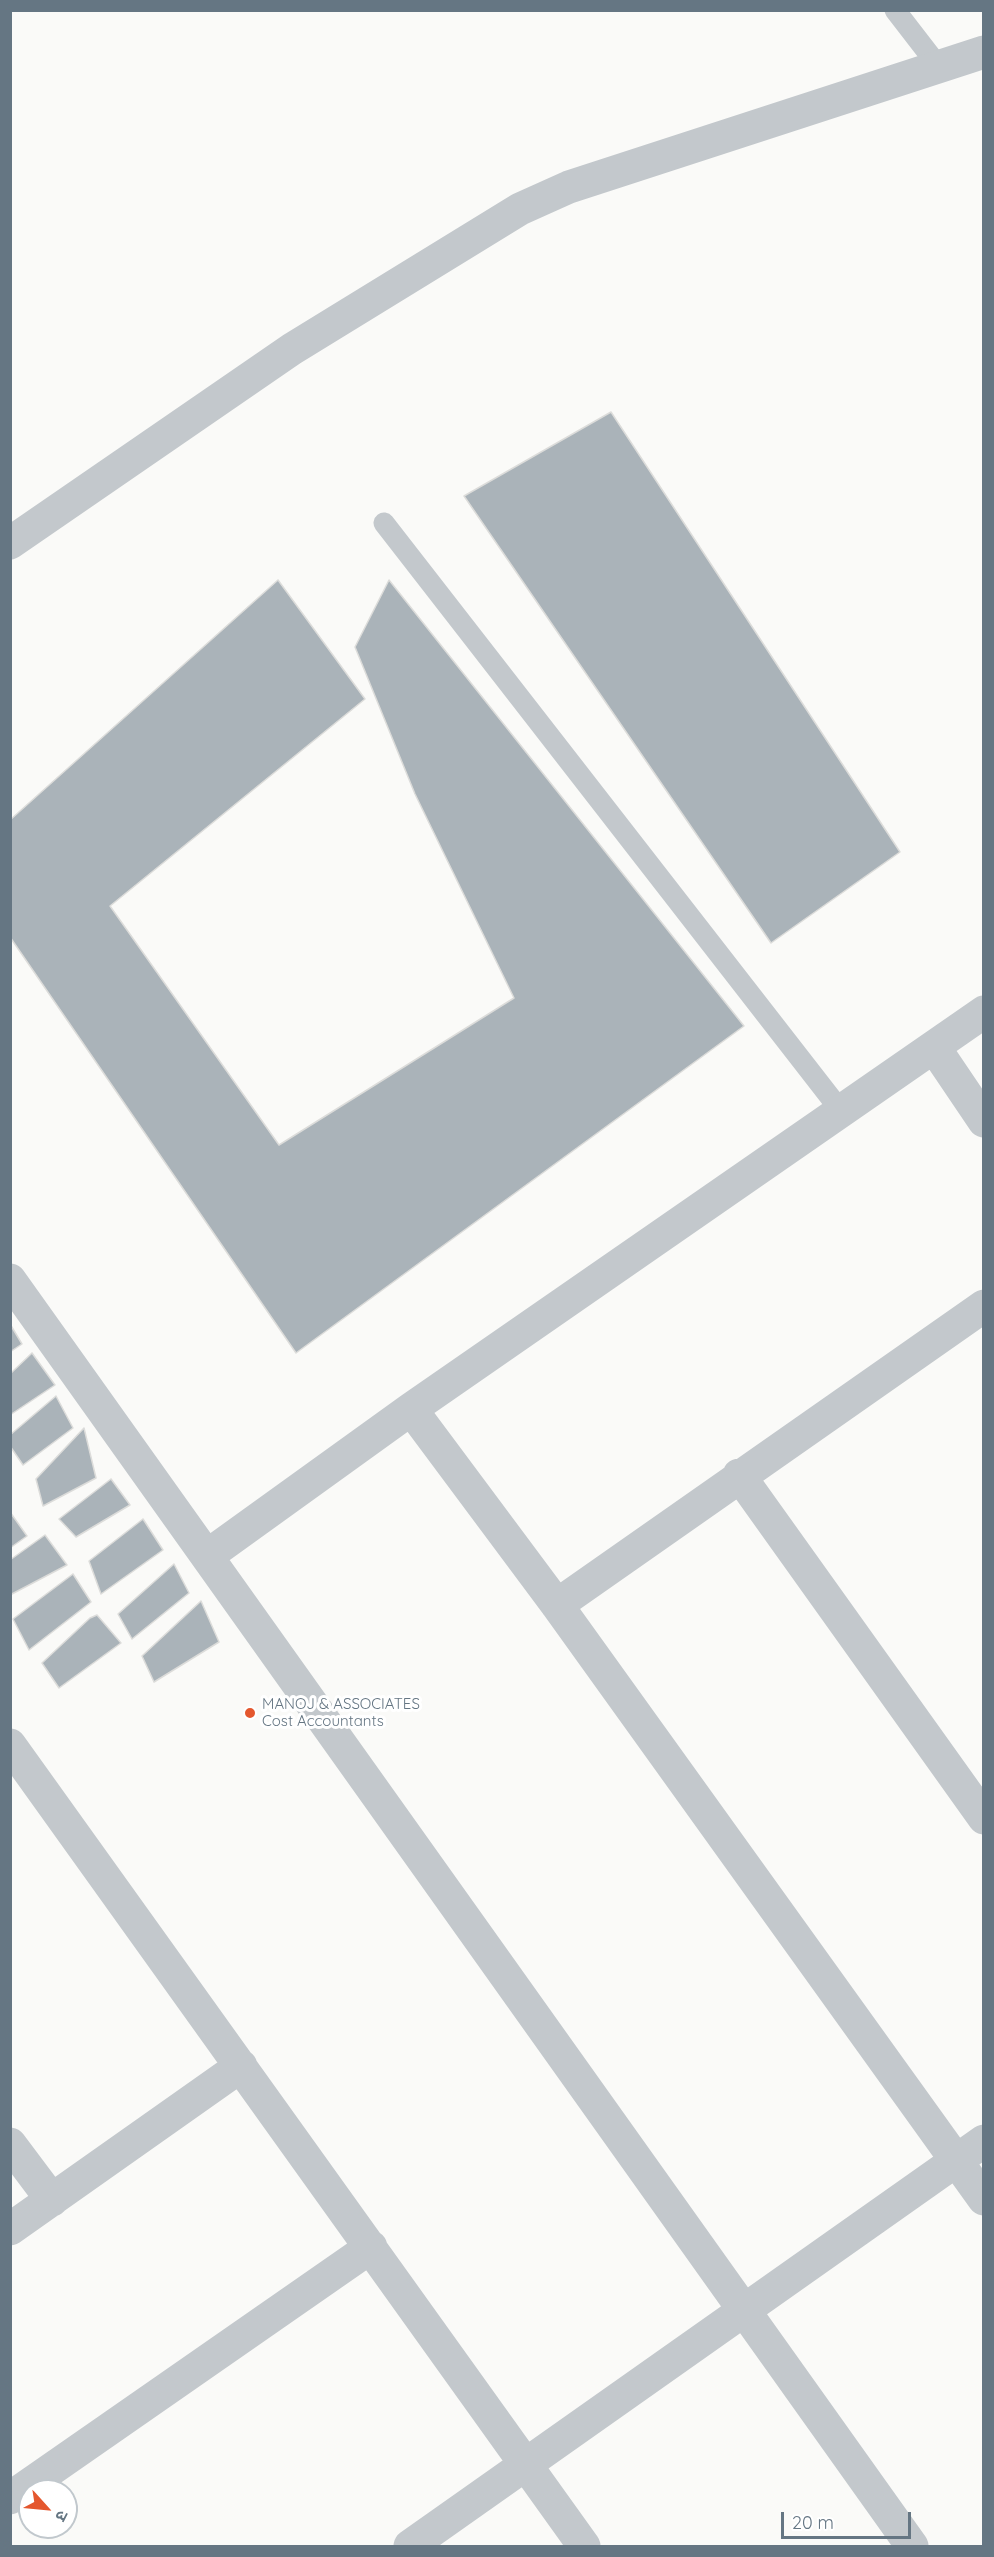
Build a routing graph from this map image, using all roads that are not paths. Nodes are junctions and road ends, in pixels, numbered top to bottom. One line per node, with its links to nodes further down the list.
1 (895, 10): 3 (lane)
2 (984, 52): 3 (street)
3 (939, 67): 5 (street)
4 (384, 523): 8 (lane)
5 (10, 543)
6 (984, 1012): 7 (street)
7 (934, 1047): 8 (street); 9 (street)
8 (842, 1111): 12 (street)
9 (984, 1121)
10 (10, 1280): 14 (street)
11 (984, 1306): 13 (street)
12 (411, 1409): 14 (street); 15 (street)
13 (740, 1475): 15 (street); 17 (street)
14 (207, 1556): 26 (street)
15 (557, 1605): 21 (street)
16 (10, 1745): 18 (street)
17 (984, 1818)
18 (241, 2066): 23 (street); 25 (street)
19 (984, 2141): 21 (street)
20 (10, 2144): 23 (street)
21 (955, 2161): 22 (street); 26 (street)
22 (984, 2199)
23 (52, 2200): 24 (street)
24 (10, 2229)
25 (371, 2247): 27 (street); 28 (street)
26 (744, 2311): 27 (street); 31 (street)
27 (527, 2464): 29 (street); 30 (street)
28 (10, 2498)
29 (410, 2547)
30 (584, 2547)
31 (912, 2547)

